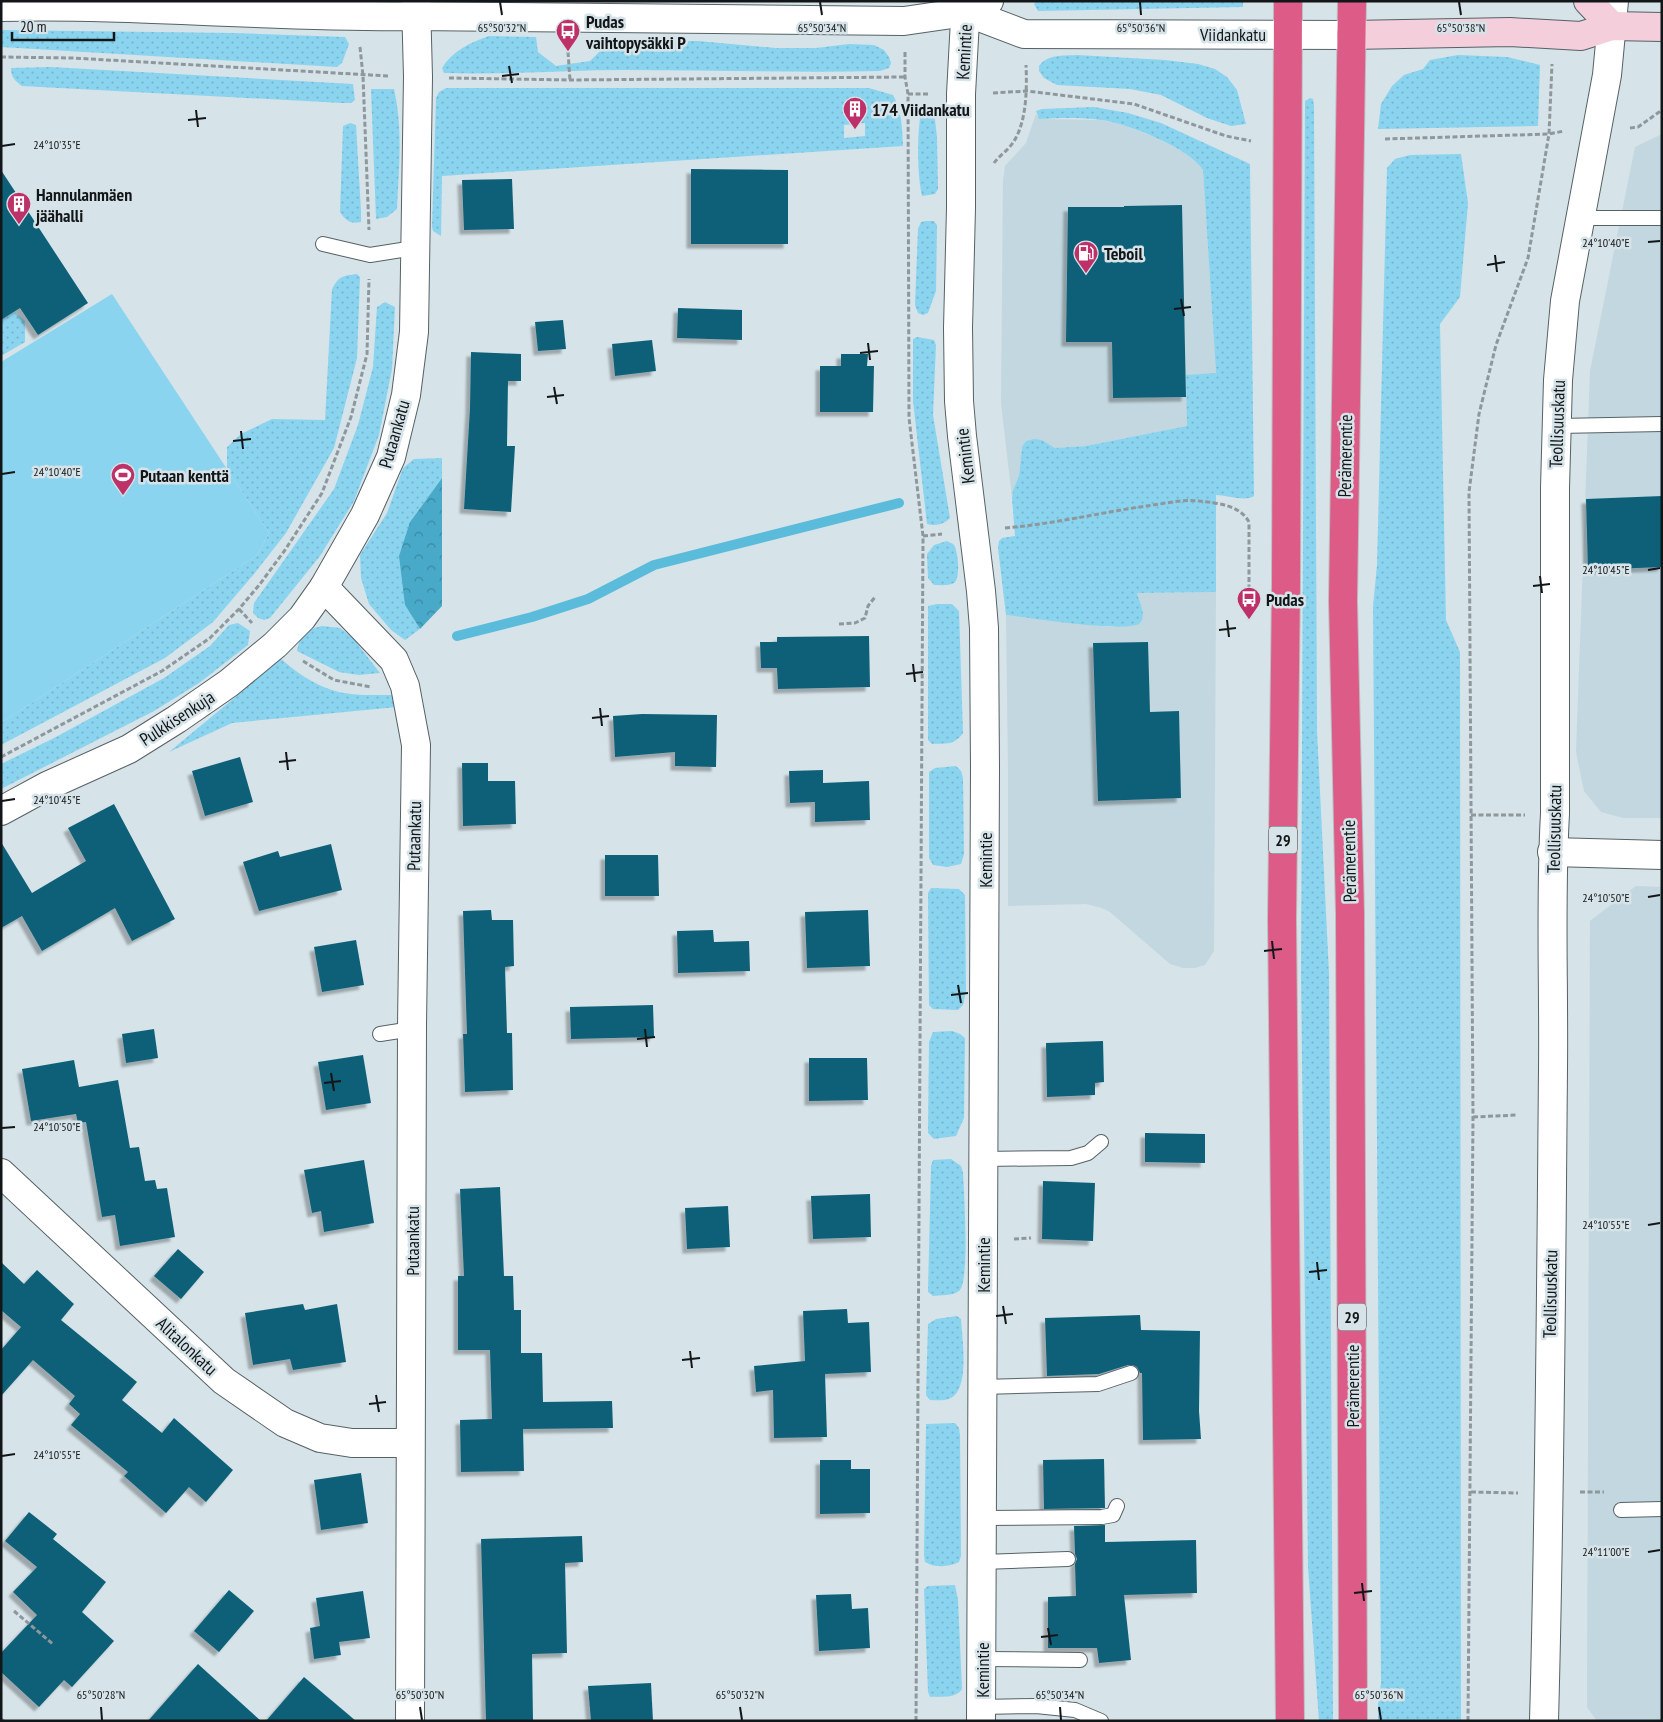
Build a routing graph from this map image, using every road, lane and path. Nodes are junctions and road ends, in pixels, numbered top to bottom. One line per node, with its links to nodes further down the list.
1 (1288, 1): 12 (highway, 29)
2 (1352, 1): 13 (highway, Perämerentie / 29)
3 (1588, 1): 7 (street)
4 (973, 5): 9 (street, Viidankatu); 11 (street, Viidankatu); 23 (street, Kemintie)
5 (1, 7): 8 (street, Viidankatu)
6 (416, 8): 8 (street, Viidankatu); 9 (street, Viidankatu); 18 (street, Putaankatu)
7 (1613, 14): 10 (street); 14 (street); 31 (street, Teollisuuskatu)
8 (357, 16): 17 (path)
9 (904, 21): 19 (path)
10 (1662, 27)
11 (1024, 34): 12 (street, Viidankatu); 21 (path)
12 (1288, 34): 13 (street, Viidankatu); 80 (highway, 29)
13 (1337, 34): 14 (street); 81 (highway, Perämerentie / 29)
14 (1554, 34): 27 (path)
15 (568, 52): 20 (path)
16 (1, 57): 17 (path)
17 (363, 76): 18 (path); 35 (path)
18 (418, 77): 20 (path); 34 (street, Putaankatu)
19 (906, 77): 20 (path); 22 (path)
20 (570, 80)
21 (1027, 91): 23 (path); 29 (path); 30 (path)
22 (908, 94): 23 (path); 78 (path)
23 (961, 94): 57 (street, Kemintie)
24 (1662, 110): 25 (path)
25 (1622, 128)
26 (1572, 130): 27 (path)
27 (1549, 134): 28 (path); 49 (path)
28 (1385, 139)
29 (1250, 141)
30 (993, 171)
31 (1580, 218): 32 (lane); 37 (street, Teollisuuskatu)
32 (1662, 218)
33 (323, 244): 35 (lane)
34 (414, 248): 35 (lane); 39 (street, Putaankatu)
35 (370, 255): 41 (path)
36 (1662, 424): 37 (lane)
37 (1558, 426): 48 (street, Teollisuuskatu)
38 (1002, 528): 42 (path)
39 (324, 587): 44 (street, Pulkkisenkuja); 45 (street, Putaankatu)
40 (875, 597): 43 (path)
41 (238, 609): 44 (path); 46 (path)
42 (1249, 620)
43 (839, 624)
44 (275, 645): 45 (path); 47 (street, Pulkkisenkuja)
45 (405, 686): 52 (street, Putaankatu)
46 (1, 757)
47 (1, 810)
48 (1555, 814): 49 (path); 50 (street, Teollisuuskatu)
49 (1471, 815): 55 (path)
50 (1552, 852): 51 (street); 83 (street, Teollisuuskatu)
51 (1662, 855)
52 (412, 1029): 53 (lane); 61 (street, Putaankatu)
53 (380, 1034)
54 (1518, 1115): 55 (path)
55 (1473, 1117): 62 (path)
56 (1101, 1142): 57 (lane)
57 (983, 1159): 60 (street, Kemintie)
58 (1, 1173): 61 (street, Alitalonkatu)
59 (1131, 1373): 60 (lane)
60 (982, 1387): 69 (street, Kemintie)
61 (410, 1443): 77 (street, Putaankatu)
62 (1471, 1492): 65 (path); 82 (path)
63 (1572, 1492): 64 (path)
64 (1611, 1492)
65 (1519, 1493)
66 (1117, 1506): 69 (lane)
67 (1662, 1509): 68 (lane)
68 (1621, 1510)
69 (982, 1518): 71 (street, Kemintie)
70 (1068, 1560): 71 (lane)
71 (982, 1562): 74 (street, Kemintie)
72 (14, 1611): 73 (path)
73 (54, 1645)
74 (982, 1659): 75 (lane); 76 (street, Kemintie)
75 (1080, 1660)
76 (981, 1714): 79 (lane)
77 (410, 1721)
78 (916, 1721)
79 (1101, 1721)
80 (1290, 1721)
81 (1353, 1721)
82 (1468, 1721)
83 (1544, 1721)

